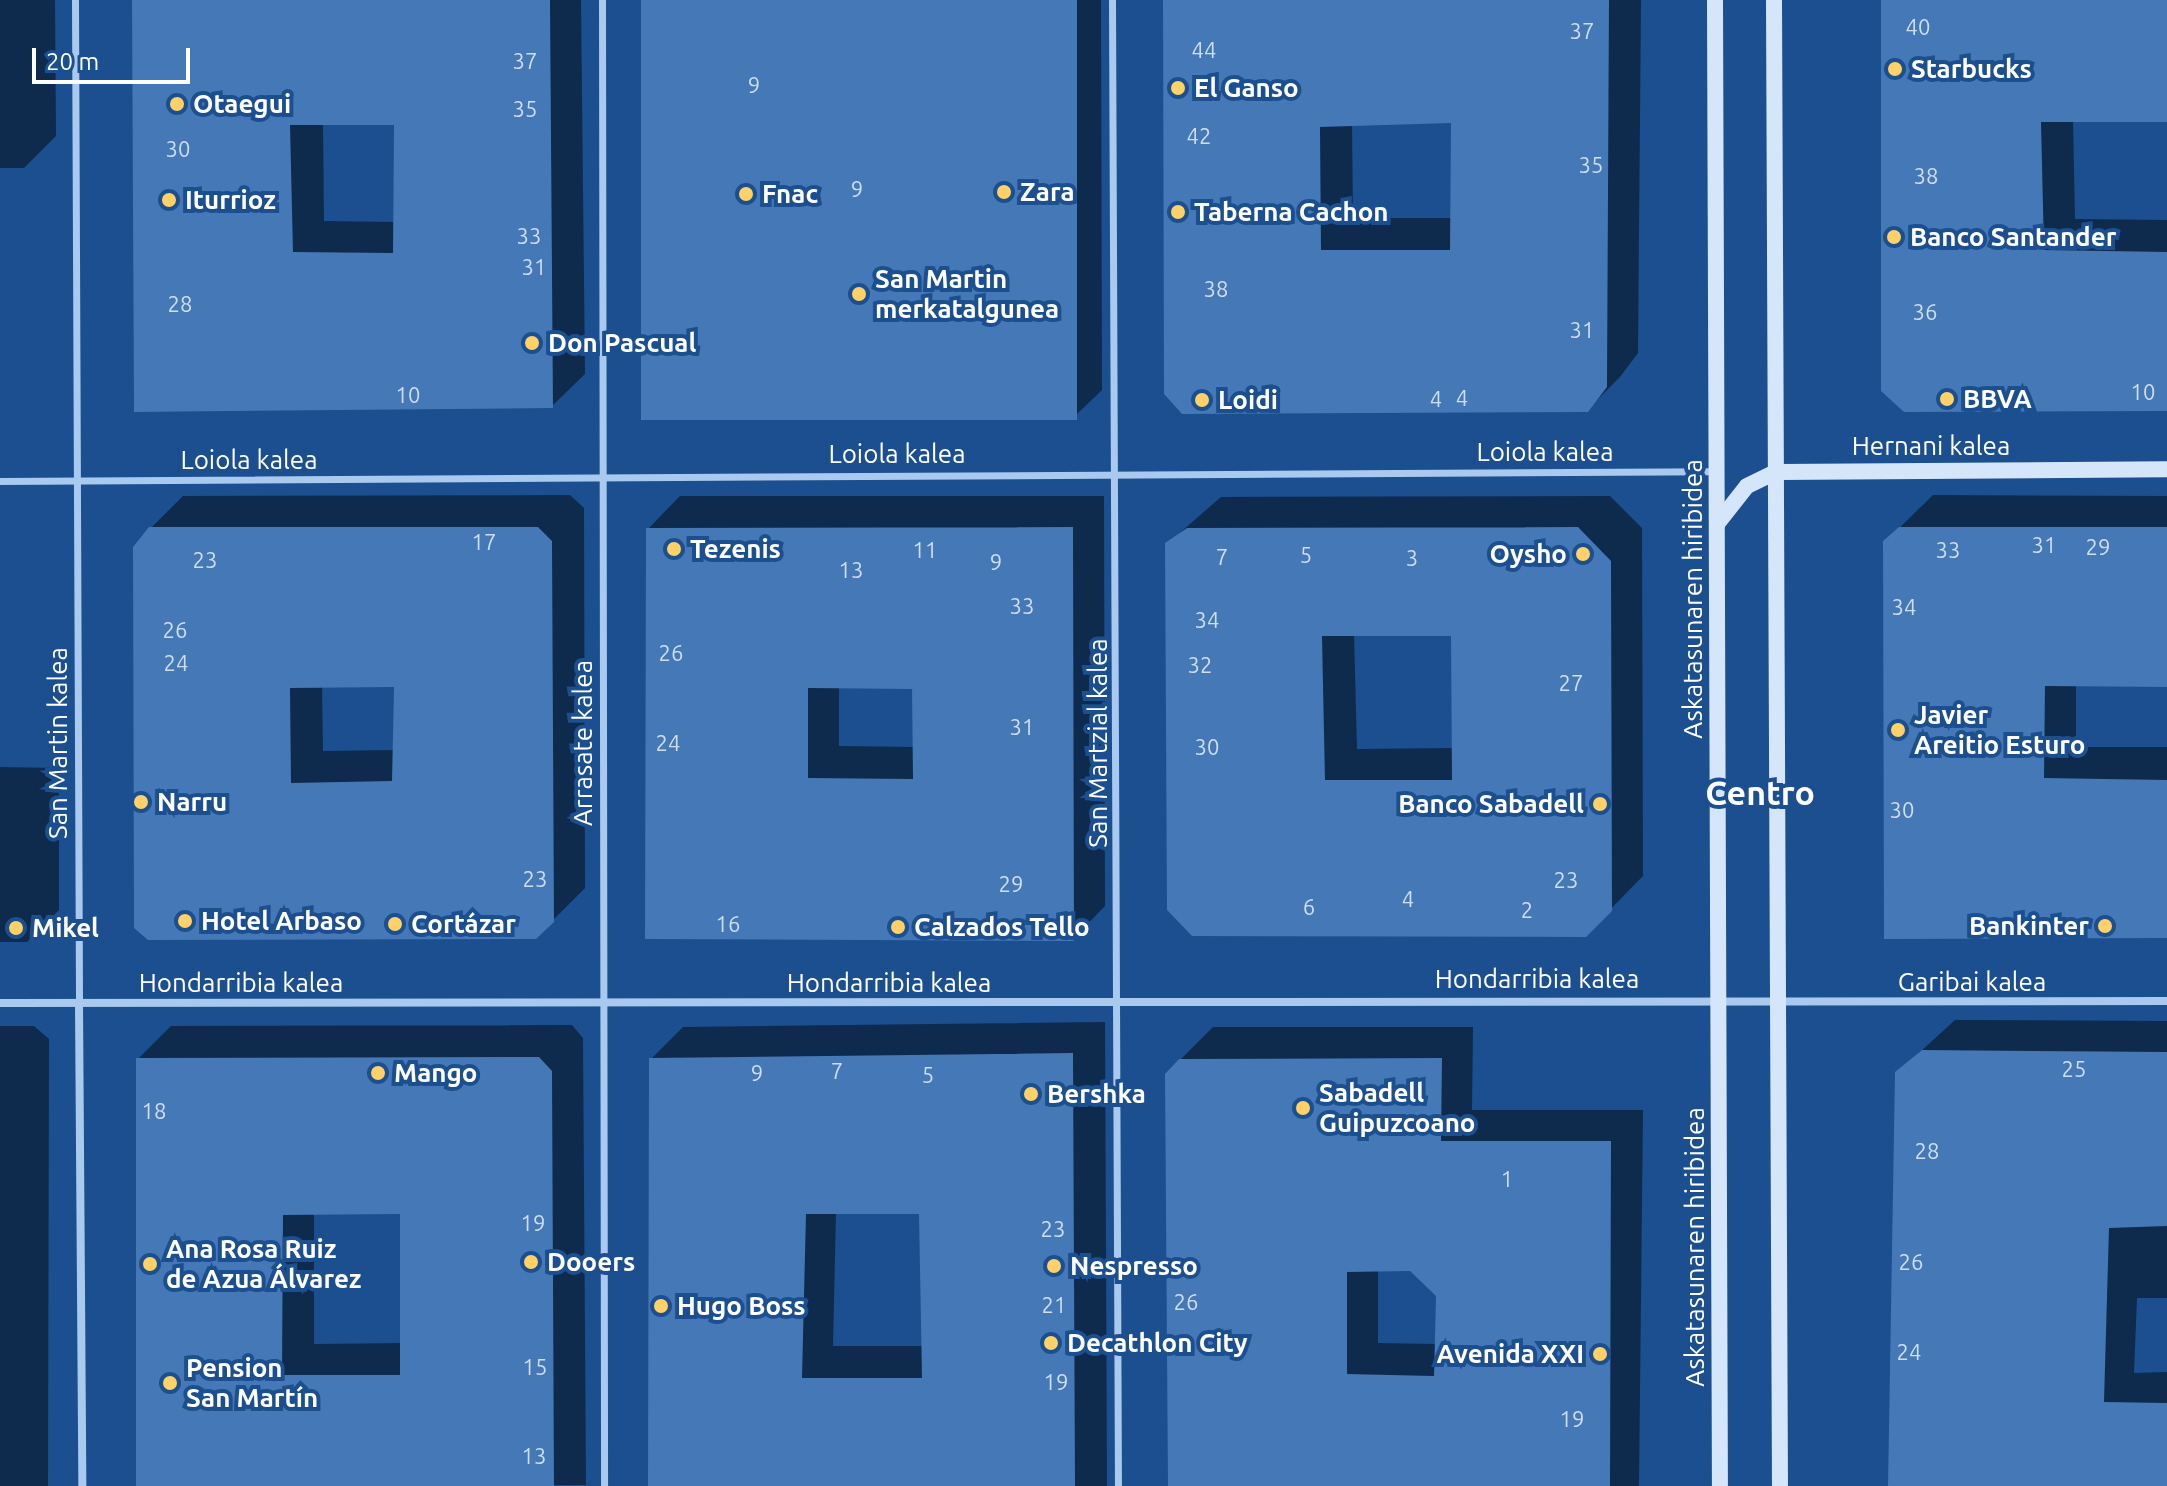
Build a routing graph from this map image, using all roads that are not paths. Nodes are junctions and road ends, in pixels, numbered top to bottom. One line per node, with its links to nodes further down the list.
1 (75, 0): 12 (street, San Martin kalea)
2 (602, 0): 10 (street, Arrasate kalea)
3 (1112, 0): 9 (street, San Martzial kalea)
4 (1715, 0): 7 (main road, Askatasunaren hiribidea)
5 (1774, 0): 8 (main road)
6 (2167, 469): 8 (main road, Hernani kalea)
7 (1717, 471): 9 (street, Loiola kalea); 13 (main road, Askatasunaren hiribidea)
8 (1776, 472): 13 (main road); 16 (main road)
9 (1118, 474): 10 (street, Loiola kalea); 19 (street, San Martzial kalea)
10 (602, 478): 12 (street, Loiola kalea); 18 (street, Arrasate kalea)
11 (0, 481): 12 (street, Loiola kalea)
12 (77, 481): 20 (street, San Martin kalea)
13 (1717, 524): 15 (main road, Askatasunaren hiribidea)
14 (2167, 1001): 16 (street, Garibai kalea)
15 (1719, 1002): 16 (street, Hondarribia kalea); 19 (street, Hondarribia kalea); 24 (main road, Askatasunaren hiribidea)
16 (1778, 1002): 25 (main road)
17 (0, 1003): 20 (street, Hondarribia kalea)
18 (603, 1003): 19 (street, Hondarribia kalea); 20 (street, Hondarribia kalea); 22 (street, Arrasate kalea)
19 (1118, 1003): 23 (street, San Martzial kalea)
20 (79, 1004): 21 (street, San Martin kalea)
21 (82, 1486)
22 (604, 1486)
23 (1118, 1486)
24 (1720, 1486)
25 (1780, 1486)

